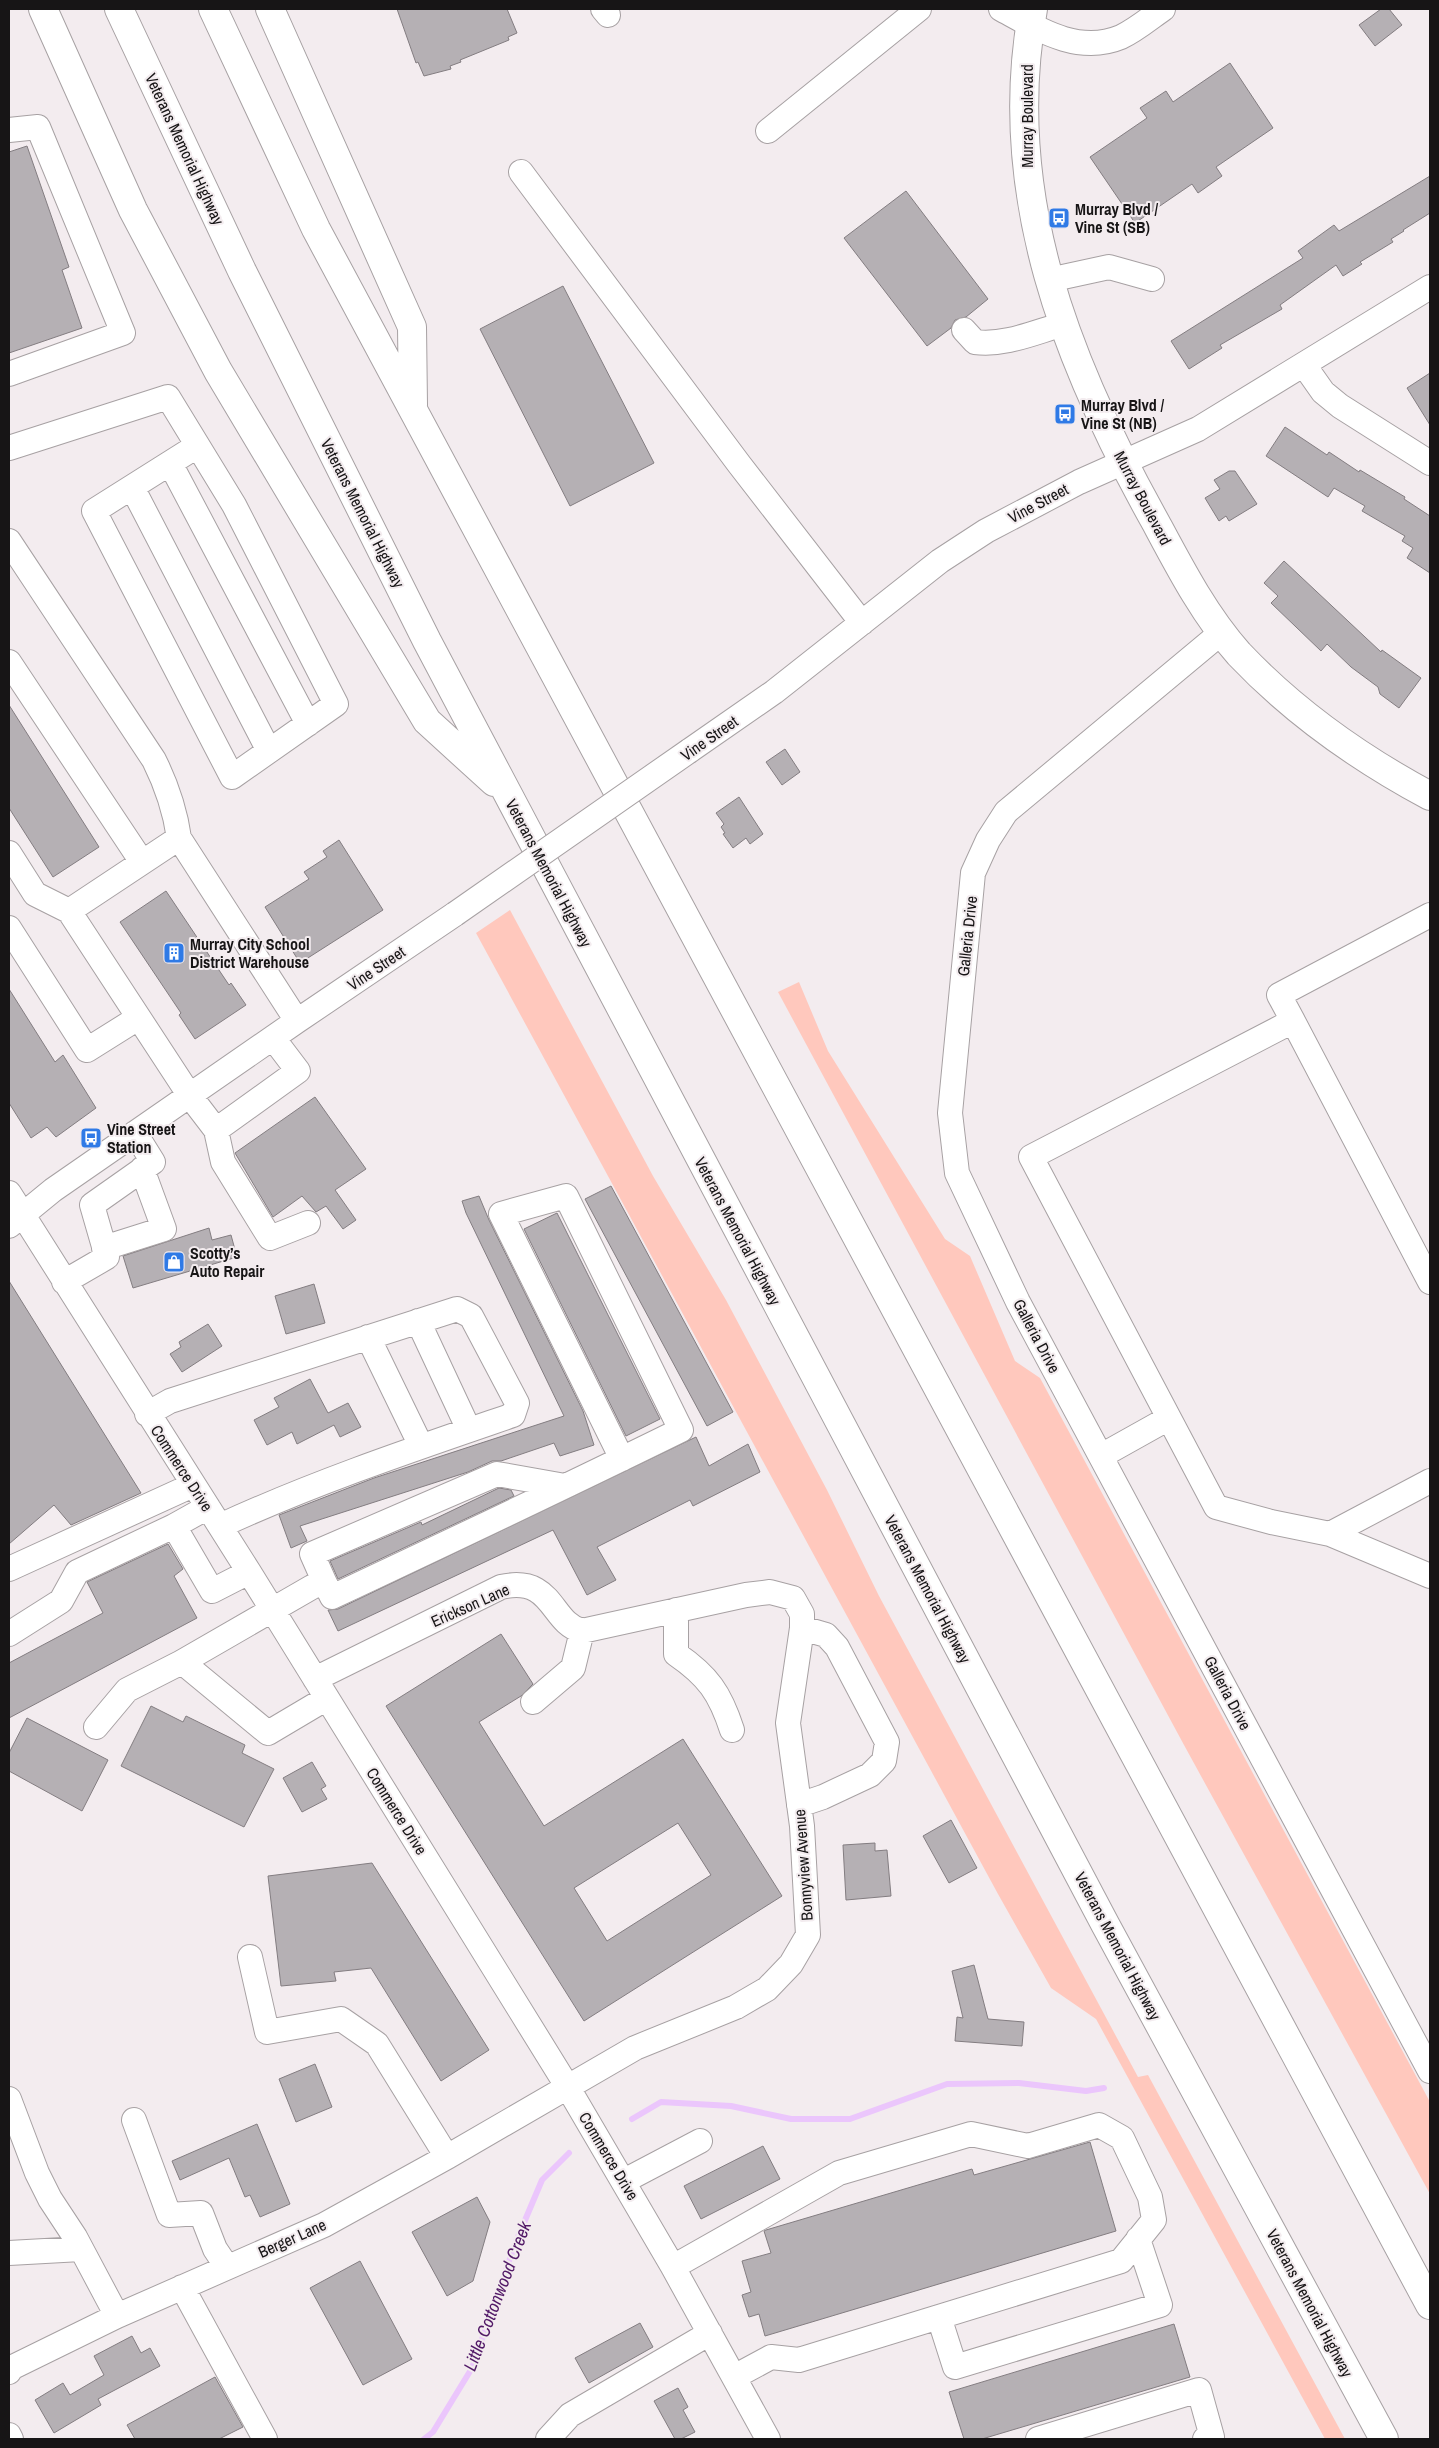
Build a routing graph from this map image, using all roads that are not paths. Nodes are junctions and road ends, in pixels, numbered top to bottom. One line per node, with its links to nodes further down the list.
1 (43, 9): 32 (main road)
2 (119, 9): 32 (main road, Veterans Memorial Highway)
3 (213, 9): 19 (main road)
4 (270, 9): 19 (main road)
5 (919, 9): 10 (street)
6 (1001, 9): 8 (street)
7 (1163, 9): 8 (street)
8 (1031, 17): 13 (main road, Murray Boulevard)
9 (9, 130): 18 (street)
10 (768, 131)
11 (521, 172): 27 (street)
12 (1152, 278): 13 (street)
13 (1048, 280): 15 (main road, Murray Boulevard)
14 (1430, 286): 17 (street, Vine Street)
15 (1064, 324): 16 (street); 22 (main road, Murray Boulevard)
16 (964, 330)
17 (1304, 366): 22 (street, Vine Street); 24 (street)
18 (9, 374)
19 (413, 412): 98 (main road)
20 (197, 446): 21 (street); 23 (street); 30 (street)
21 (9, 448)
22 (1123, 462): 27 (street, Vine Street); 28 (main road, Murray Boulevard)
23 (170, 463): 25 (street); 30 (street)
24 (1430, 463)
25 (132, 486): 31 (street); 31 (street)
26 (9, 541): 34 (street)
27 (862, 623): 42 (street, Vine Street, bridge)
28 (1222, 632): 33 (main road, Murray Boulevard); 61 (street, Galleria Drive)
29 (9, 662): 36 (street)
30 (308, 724): 31 (street)
31 (269, 751)
32 (507, 794): 111 (main road, Veterans Memorial Highway)
33 (1430, 796)
34 (179, 838): 36 (street); 42 (street)
35 (9, 852): 37 (street)
36 (142, 862): 38 (street)
37 (15, 877): 38 (street)
38 (69, 911): 41 (street)
39 (1430, 915): 43 (street)
40 (9, 928): 41 (street)
41 (138, 1018): 45 (street)
42 (297, 1021): 44 (street, Vine Street)
43 (1293, 1021): 54 (street); 58 (street)
44 (273, 1038): 45 (street, Vine Street); 46 (street)
45 (190, 1096): 46 (street); 47 (street, Vine Street)
46 (216, 1130): 51 (street)
47 (135, 1134): 48 (street); 50 (street, Vine Street)
48 (142, 1169): 52 (street); 52 (street)
49 (9, 1193): 50 (street, Commerce Drive)
50 (16, 1220): 53 (street, Commerce Drive)
51 (308, 1223)
52 (104, 1248): 53 (street)
53 (64, 1282): 57 (street, Commerce Drive)
54 (1430, 1282)
55 (418, 1321): 56 (street); 59 (street); 59 (street)
56 (368, 1337): 57 (street); 60 (street)
57 (147, 1414): 64 (street, Commerce Drive)
58 (1170, 1418): 61 (street); 68 (street)
59 (469, 1430): 60 (street)
60 (422, 1446): 66 (street)
61 (1101, 1456): 85 (street, Galleria Drive)
62 (622, 1459): 62 (street); 65 (street)
63 (1430, 1480): 68 (street)
64 (193, 1485): 66 (street, Commerce Drive); 69 (street)
65 (565, 1486): 72 (street); 72 (street)
66 (214, 1517): 67 (street); 70 (street, Commerce Drive)
67 (174, 1526): 70 (street); 77 (street)
68 (1330, 1534): 71 (street)
69 (9, 1569)
70 (249, 1572): 73 (street, Commerce Drive)
71 (1430, 1576)
72 (324, 1581): 73 (street)
73 (272, 1610): 78 (street); 79 (street, Commerce Drive)
74 (676, 1610): 75 (street, Bonnyview Avenue); 76 (street); 82 (street)
75 (802, 1628): 83 (street, Bonnyview Avenue); 83 (street)
76 (582, 1631): 79 (street, Erickson Lane); 80 (street)
77 (9, 1634)
78 (182, 1662): 79 (street, Erickson Lane); 81 (street)
79 (321, 1689): 86 (street, Commerce Drive)
80 (533, 1702)
81 (96, 1727)
82 (732, 1730)
83 (799, 1805): 86 (street, Bonnyview Avenue)
84 (250, 1957): 90 (street)
85 (1430, 2072)
86 (567, 2086): 90 (street, Berger Lane); 91 (street, Commerce Drive)
87 (9, 2099): 93 (street)
88 (134, 2120): 95 (street)
89 (700, 2142): 91 (street)
90 (447, 2157): 95 (street, Berger Lane)
91 (624, 2181): 96 (street, Commerce Drive)
92 (1138, 2239): 96 (street); 100 (street); 100 (street)
93 (82, 2249): 94 (street); 99 (street)
94 (9, 2253)
95 (227, 2266): 97 (street, Berger Lane)
96 (673, 2267): 101 (street, Commerce Drive)
97 (182, 2287): 99 (street, Berger Lane); 106 (street)
98 (1430, 2305)
99 (117, 2316): 102 (street, Berger Lane)
100 (939, 2317): 103 (street)
101 (710, 2333): 103 (street, Commerce Drive); 107 (street)
102 (9, 2372)
103 (734, 2377): 108 (street, Commerce Drive)
104 (9, 2435): 105 (street)
105 (11, 2439)
106 (265, 2439)
107 (548, 2439)
108 (768, 2439)
109 (1038, 2439): 110 (street)
110 (1205, 2439)
111 (1384, 2439)

